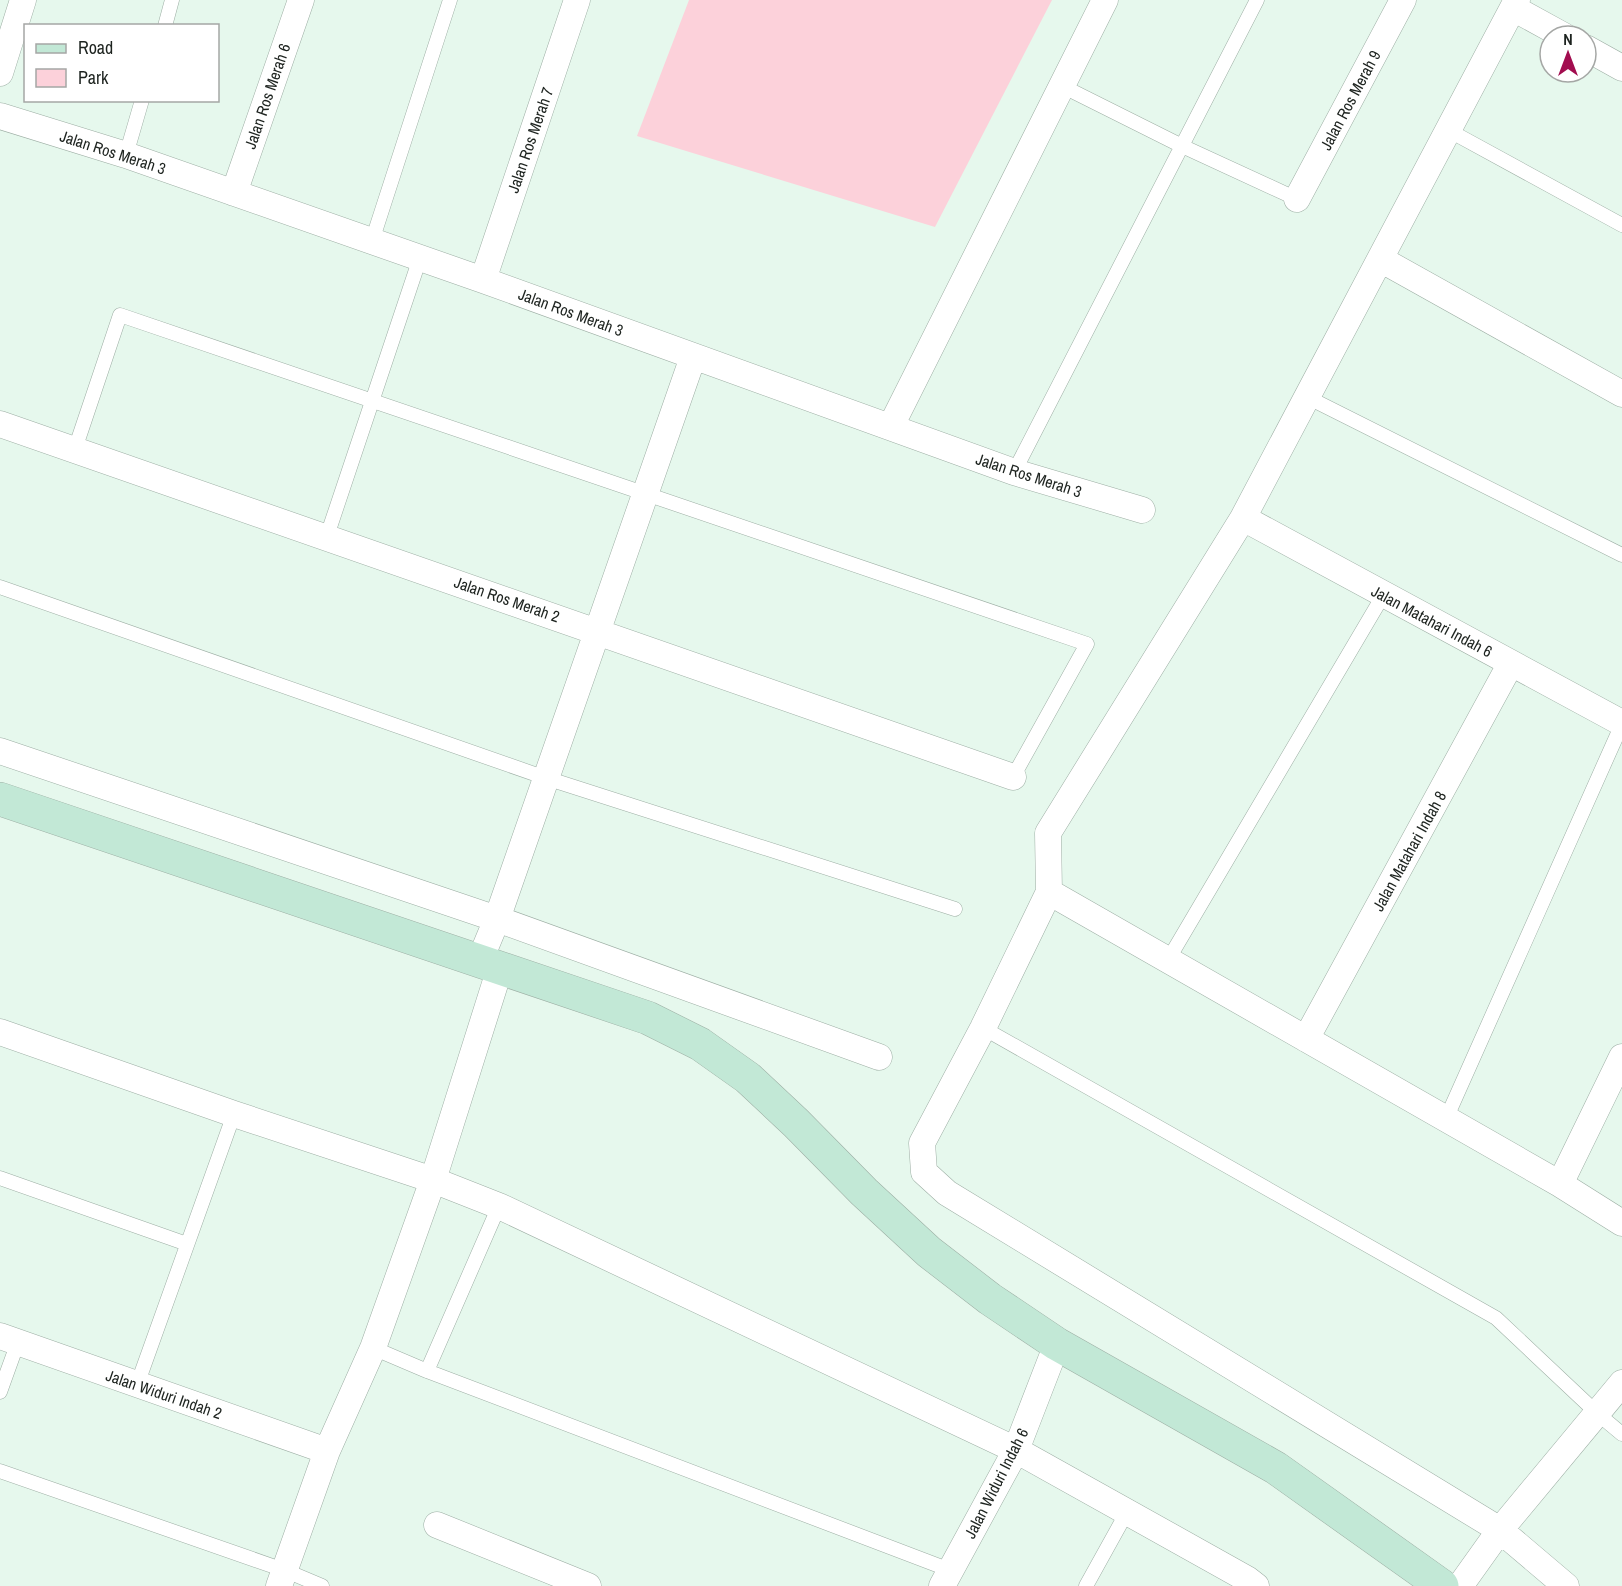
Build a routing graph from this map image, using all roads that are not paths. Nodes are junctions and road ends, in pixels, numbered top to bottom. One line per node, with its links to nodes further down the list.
1 (23, 0): 14 (street)
2 (172, 0): 10 (lane)
3 (301, 0): 21 (street, Jalan Ros Merah 6)
4 (450, 0): 24 (lane)
5 (577, 0): 27 (street, Jalan Ros Merah 7)
6 (1105, 0): 15 (street)
7 (1257, 0): 19 (lane)
8 (1403, 0): 22 (street, Jalan Ros Merah 9)
9 (1515, 4): 11 (street); 18 (street)
10 (166, 24)
11 (1546, 24)
12 (1598, 55): 13 (street)
13 (1622, 68)
14 (0, 74)
15 (1062, 86): 19 (lane); 33 (street)
16 (141, 102): 20 (lane)
17 (0, 116): 20 (street, Jalan Ros Merah 3)
18 (1449, 130): 23 (lane); 26 (street)
19 (1182, 146): 22 (lane); 35 (lane)
20 (126, 155): 21 (street, Jalan Ros Merah 3)
21 (234, 193): 24 (street, Jalan Ros Merah 3)
22 (1297, 199)
23 (1622, 225)
24 (372, 241): 25 (street, Jalan Ros Merah 3)
25 (420, 258): 27 (street, Jalan Ros Merah 3); 31 (lane)
26 (1380, 260): 29 (street); 30 (street)
27 (483, 280): 28 (street, Jalan Ros Merah 3)
28 (693, 357): 33 (street, Jalan Ros Merah 3); 36 (street)
29 (1622, 393)
30 (1307, 397): 38 (street); 40 (lane)
31 (372, 401): 34 (lane); 36 (lane); 39 (lane)
32 (0, 424): 34 (street, Jalan Ros Merah 2)
33 (891, 426): 35 (street, Jalan Ros Merah 3)
34 (75, 449): 39 (street, Jalan Ros Merah 2)
35 (1014, 472): 37 (street, Jalan Ros Merah 3)
36 (645, 494): 43 (street); 47 (lane)
37 (1142, 510)
38 (1243, 518): 42 (street, Jalan Matahari Indah 6); 50 (street)
39 (327, 536): 43 (street, Jalan Ros Merah 2)
40 (1622, 555)
41 (0, 587): 48 (lane)
42 (1384, 594): 44 (street, Jalan Matahari Indah 6); 53 (lane)
43 (597, 631): 47 (street, Jalan Ros Merah 2); 48 (street)
44 (1511, 663): 45 (street, Jalan Matahari Indah 6); 57 (street, Jalan Matahari Indah 8)
45 (1622, 723): 61 (lane)
46 (0, 752): 52 (street)
47 (1013, 777)
48 (546, 778): 51 (lane); 52 (street)
49 (0, 799): 54 (street)
50 (1049, 892): 53 (street); 55 (street)
51 (956, 909)
52 (497, 919): 54 (street); 58 (street)
53 (1168, 960): 57 (street)
54 (490, 964): 63 (street); 69 (street)
55 (983, 1028): 75 (lane); 82 (street)
56 (0, 1032): 60 (street)
57 (1306, 1039): 61 (street)
58 (879, 1057)
59 (1622, 1057): 64 (street)
60 (234, 1114): 63 (street); 67 (lane)
61 (1446, 1119): 64 (street)
62 (0, 1178): 67 (lane)
63 (433, 1180): 65 (street); 70 (street)
64 (1560, 1184): 66 (street)
65 (500, 1206): 71 (lane); 77 (street)
66 (1622, 1223)
67 (187, 1244): 73 (lane)
68 (9, 1339): 73 (street, Jalan Widuri Indah 2); 74 (lane)
69 (1057, 1344): 77 (street, Jalan Widuri Indah 6); 89 (street)
70 (373, 1348): 71 (lane); 78 (street)
71 (427, 1371): 84 (lane)
72 (1622, 1383): 75 (street)
73 (137, 1384): 78 (street, Jalan Widuri Indah 2)
74 (0, 1392)
75 (1598, 1414): 76 (lane); 82 (street)
76 (1622, 1434)
77 (1016, 1450): 80 (street); 84 (street, Jalan Widuri Indah 6)
78 (327, 1451): 83 (street)
79 (0, 1471): 83 (lane)
80 (1127, 1512): 85 (street); 88 (lane)
81 (437, 1525): 87 (street)
82 (1500, 1530): 90 (street); 91 (street)
83 (282, 1578): 86 (lane)
84 (946, 1578)
85 (1249, 1584)
86 (322, 1586)
87 (588, 1586)
88 (1086, 1586)
89 (1442, 1586)
90 (1460, 1586)
91 (1566, 1586)

